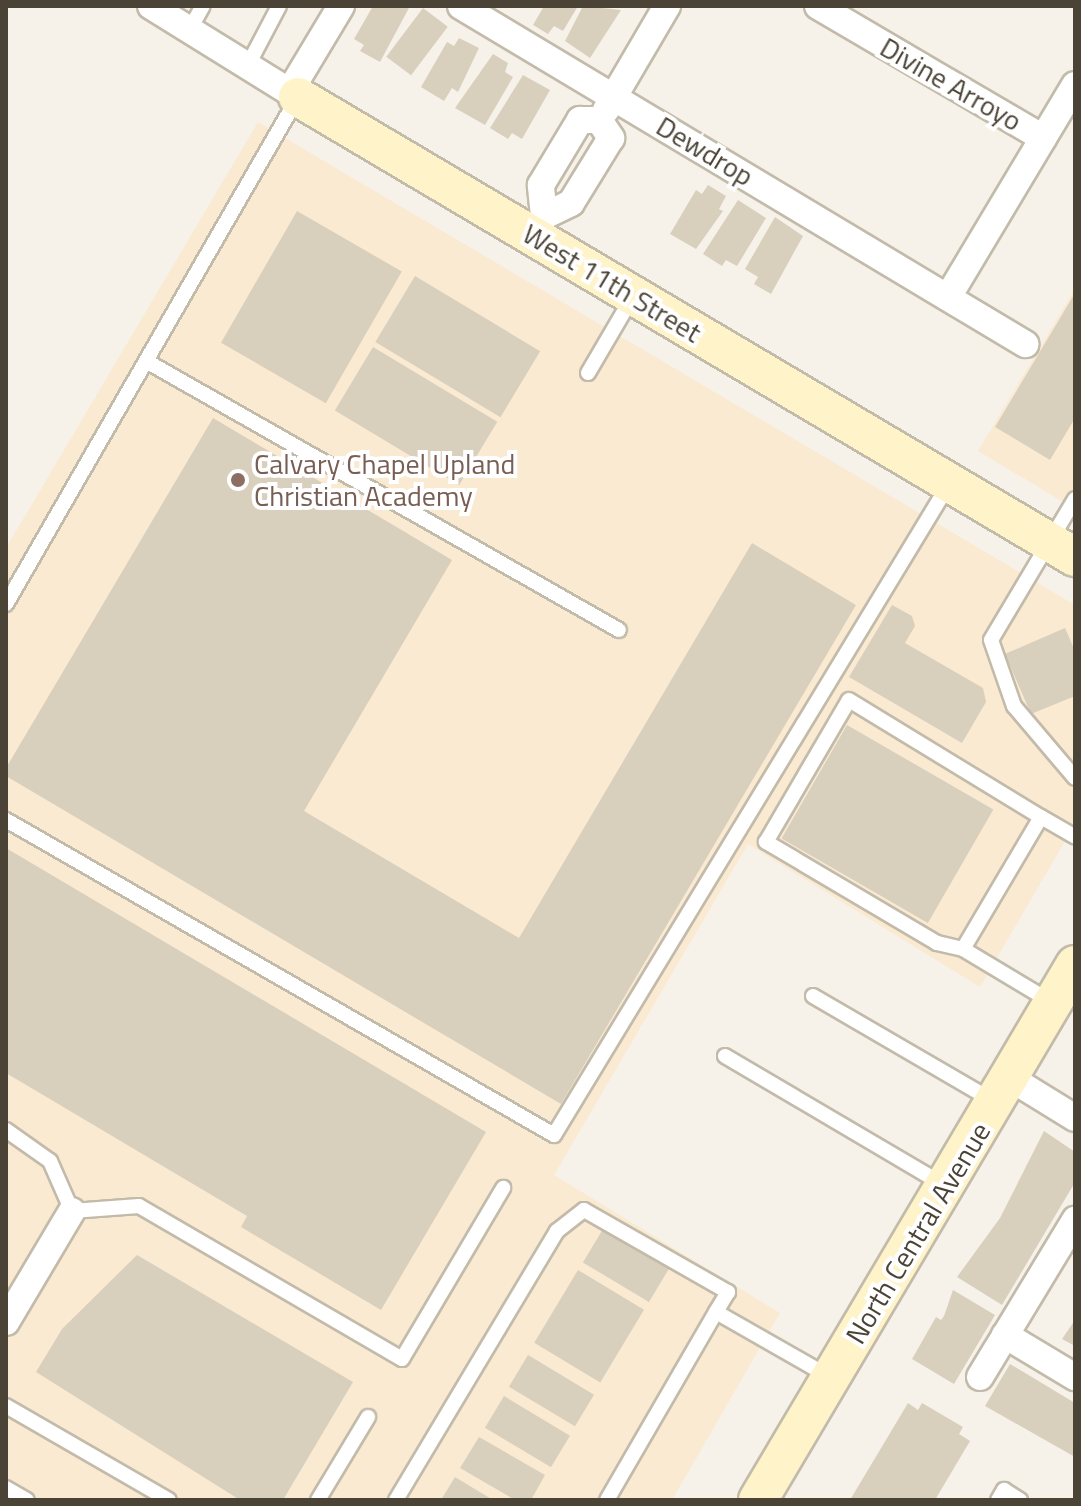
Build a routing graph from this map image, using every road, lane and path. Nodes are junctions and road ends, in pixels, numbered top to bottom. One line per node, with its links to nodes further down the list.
1 (151, 6): 7 (street, West 11th Street)
2 (279, 6): 8 (lane)
3 (341, 6): 10 (street)
4 (461, 6): 11 (street, Dewdrop)
5 (667, 6): 11 (street)
6 (818, 6): 13 (street, Divine Arroyo)
7 (197, 18): 8 (street, West 11th Street)
8 (248, 65): 10 (street, West 11th Street)
9 (1075, 85): 13 (street)
10 (294, 94): 16 (street, West 11th Street); 20 (lane)
11 (614, 97): 12 (street); 18 (street, Dewdrop)
12 (599, 120): 14 (street); 15 (street)
13 (1043, 138): 18 (street)
14 (561, 152): 15 (street); 16 (street)
15 (591, 170): 16 (street)
16 (538, 226): 17 (street, West 11th Street)
17 (633, 296): 21 (lane); 22 (street, West 11th Street)
18 (948, 297): 19 (street, Dewdrop)
19 (1025, 344)
20 (146, 361): 25 (lane); 26 (lane)
21 (588, 373)
22 (949, 484): 24 (street, West 11th Street); 29 (lane)
23 (1075, 499): 24 (lane)
24 (1063, 550): 27 (lane)
25 (6, 604)
26 (619, 630)
27 (1075, 778)
28 (1041, 817): 30 (lane); 31 (lane); 31 (lane)
29 (6, 820)
30 (1075, 837)
31 (963, 949): 34 (lane)
32 (1075, 965): 34 (street, North Central Avenue)
33 (813, 996): 36 (lane)
34 (1054, 1003): 36 (street, North Central Avenue)
35 (725, 1056): 39 (lane)
36 (1003, 1090): 37 (street); 39 (street, North Central Avenue)
37 (1075, 1118)
38 (6, 1130): 41 (lane)
39 (946, 1186): 48 (street, North Central Avenue)
40 (503, 1188): 41 (lane)
41 (72, 1211): 44 (street)
42 (1075, 1220): 45 (street)
43 (716, 1312): 48 (lane); 55 (lane); 56 (lane)
44 (6, 1322)
45 (1005, 1335): 46 (street); 47 (street)
46 (980, 1377)
47 (1075, 1377)
48 (832, 1378): 57 (street, North Central Avenue)
49 (6, 1406): 53 (lane)
50 (368, 1417): 54 (lane)
51 (6, 1488): 52 (lane)
52 (27, 1500)
53 (169, 1500)
54 (318, 1500)
55 (396, 1500)
56 (607, 1500)
57 (758, 1500)
58 (998, 1500): 59 (lane)
59 (1020, 1500)

